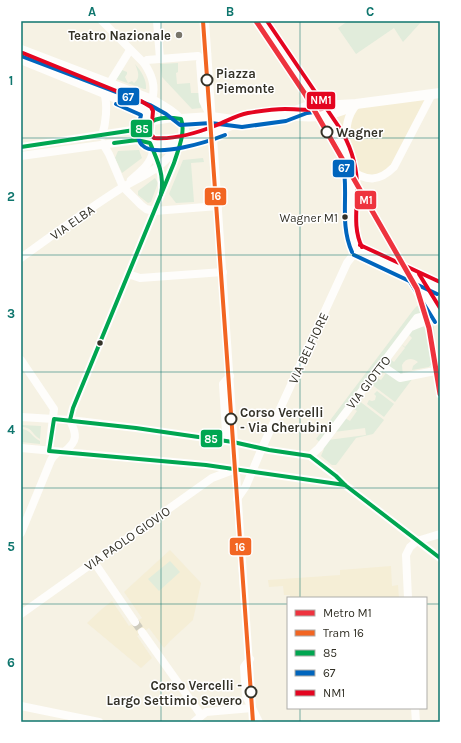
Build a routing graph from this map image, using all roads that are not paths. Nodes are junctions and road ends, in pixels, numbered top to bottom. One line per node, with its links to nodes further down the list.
1 (102, 21): 7 (street)
2 (157, 21): 11 (street)
3 (205, 21): 8 (street)
4 (210, 21): 8 (street)
5 (260, 21): 17 (street)
6 (21, 50): 13 (main road)
7 (130, 50): 12 (street); 13 (street)
8 (207, 52): 21 (street)
9 (198, 56): 11 (street)
10 (21, 59): 13 (main road)
11 (160, 59): 12 (street)
12 (144, 63): 15 (street)
13 (107, 88): 15 (main road); 18 (main road); 26 (street)
14 (436, 93): 16 (main road); 34 (street)
15 (152, 100): 18 (main road); 22 (main road)
16 (356, 104): 17 (main road); 20 (main road); 31 (street)
17 (316, 106): 19 (main road); 20 (street)
18 (147, 112): 24 (main road)
19 (286, 115): 20 (main road); 23 (main road)
20 (323, 115): 31 (street)
21 (211, 117): 22 (main road); 23 (main road); 25 (street)
22 (181, 119): 24 (main road); 27 (main road)
23 (241, 121): 25 (main road)
24 (145, 127): 26 (street); 29 (main road)
25 (213, 133): 27 (main road); 37 (street)
26 (102, 136): 30 (street)
27 (180, 141): 29 (main road); 33 (street); 36 (street)
28 (103, 144): 29 (street); 32 (street); 35 (street)
29 (150, 145): 33 (street); 35 (street)
30 (21, 147)
31 (346, 153): 34 (street)
32 (21, 156)
33 (159, 166): 35 (street); 36 (street)
34 (350, 169): 39 (street)
35 (123, 187): 38 (street); 40 (street, VIA ELBA)
36 (162, 190): 38 (street)
37 (218, 206): 38 (street); 41 (street)
38 (154, 211): 42 (street)
39 (357, 250): 43 (street); 58 (street, VIA BELFIORE)
40 (21, 258)
41 (222, 272): 42 (street); 47 (street)
42 (128, 274): 55 (street)
43 (414, 277): 44 (street); 45 (street)
44 (440, 289)
45 (440, 319)
46 (411, 327): 49 (street, VIA GIOTTO)
47 (228, 355): 51 (street); 52 (street)
48 (21, 360): 54 (street)
49 (381, 365): 50 (street); 61 (street, VIA GIOTTO)
50 (440, 370)
51 (230, 376): 52 (street); 56 (street)
52 (230, 398): 56 (street)
53 (21, 417): 54 (street)
54 (54, 419): 55 (street); 59 (street)
55 (70, 420): 56 (street); 60 (street)
56 (233, 442): 58 (street); 62 (street)
57 (21, 448): 59 (street)
58 (262, 448): 61 (street); 63 (street, VIA BELFIORE)
59 (49, 451): 60 (street)
60 (61, 452): 62 (street); 66 (street)
61 (310, 456): 64 (street)
62 (236, 469): 63 (street); 65 (street); 70 (street, VIA PAOLO GIOVIO)
63 (252, 471): 64 (street); 65 (street, VIA BELFIORE)
64 (345, 485): 68 (street)
65 (237, 499): 76 (street)
66 (21, 533)
67 (440, 534): 68 (street)
68 (417, 541): 69 (street); 71 (street)
69 (440, 558)
70 (94, 562): 72 (street, VIA PAOLO GIOVIO); 73 (street)
71 (408, 597)
72 (21, 614)
73 (135, 622)
74 (142, 632): 78 (street)
75 (21, 706): 79 (street)
76 (252, 708): 78 (street); 81 (street); 82 (street)
77 (415, 709): 83 (street)
78 (201, 716): 80 (street)
79 (99, 722)
80 (194, 722)
81 (253, 722)
82 (259, 722)
83 (416, 722)

